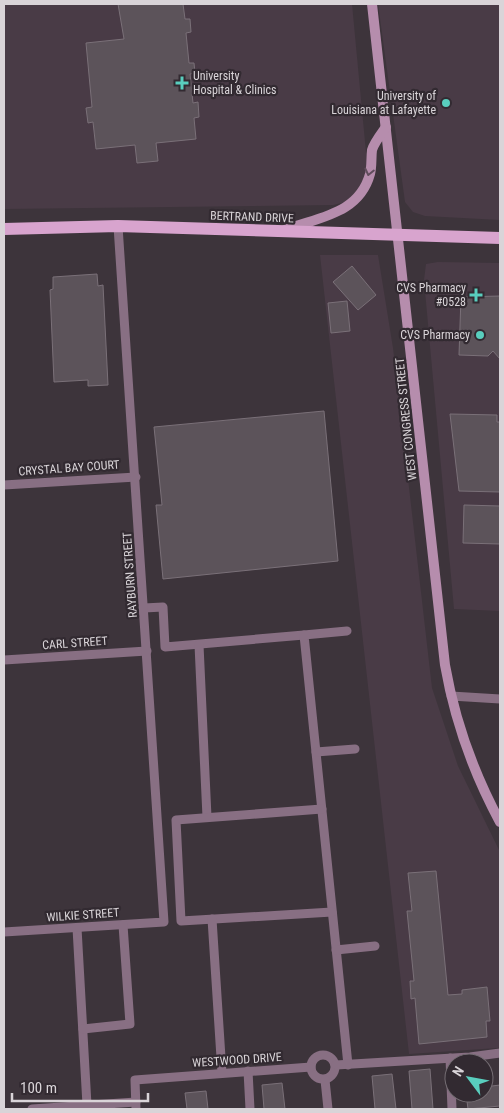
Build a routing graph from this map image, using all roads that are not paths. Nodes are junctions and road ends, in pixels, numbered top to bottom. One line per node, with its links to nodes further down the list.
1 (372, 4): 2 (main road, WEST CONGRESS STREET)
2 (386, 127): 5 (main road, one-way to 5); 6 (main road, WEST CONGRESS STREET)
3 (118, 226): 4 (main road, BERTRAND DRIVE); 5 (main road, BERTRAND DRIVE); 8 (street, RAYBURN STREET)
4 (4, 229)
5 (281, 231): 6 (main road, BERTRAND DRIVE)
6 (398, 235): 7 (main road, BERTRAND DRIVE); 16 (main road, WEST CONGRESS STREET)
7 (500, 238)
8 (136, 477): 9 (street, CRYSTAL BAY COURT); 10 (street, RAYBURN STREET)
9 (4, 485)
10 (144, 608): 13 (street); 14 (street, RAYBURN STREET)
11 (347, 631): 12 (street)
12 (304, 634): 13 (street); 19 (street)
13 (199, 645): 21 (street)
14 (147, 651): 15 (street, CARL STREET); 23 (street, RAYBURN STREET)
15 (4, 660)
16 (451, 696): 17 (street); 24 (main road, WEST CONGRESS STREET)
17 (500, 699)
18 (356, 749): 19 (street)
19 (316, 752): 20 (street)
20 (322, 809): 21 (street); 27 (street)
21 (207, 818): 22 (street)
22 (176, 820): 23 (street); 25 (street)
23 (158, 821): 26 (street, RAYBURN STREET)
24 (500, 822)
25 (179, 878): 26 (street); 28 (street)
26 (161, 879): 29 (street, RAYBURN STREET)
27 (332, 912): 28 (street); 34 (street)
28 (212, 919): 41 (street)
29 (164, 922): 30 (street, WILKIE STREET)
30 (124, 925): 31 (street, WILKIE STREET); 35 (street)
31 (77, 928): 32 (street, WILKIE STREET); 35 (street)
32 (4, 932)
33 (375, 946): 34 (street)
34 (336, 950): 38 (street)
35 (83, 1029): 43 (street)
36 (444, 1058): 38 (street)
37 (336, 1065): 38 (street); 39 (street); 42 (street)
38 (348, 1065)
39 (310, 1067): 40 (street, WESTWOOD DRIVE); 42 (street)
40 (248, 1072): 41 (street, WESTWOOD DRIVE); 46 (street)
41 (222, 1073): 44 (street, WESTWOOD DRIVE)
42 (325, 1080): 47 (street)
43 (87, 1105): 44 (street); 45 (street)
44 (136, 1106)
45 (32, 1109)
46 (250, 1109)
47 (328, 1109)

